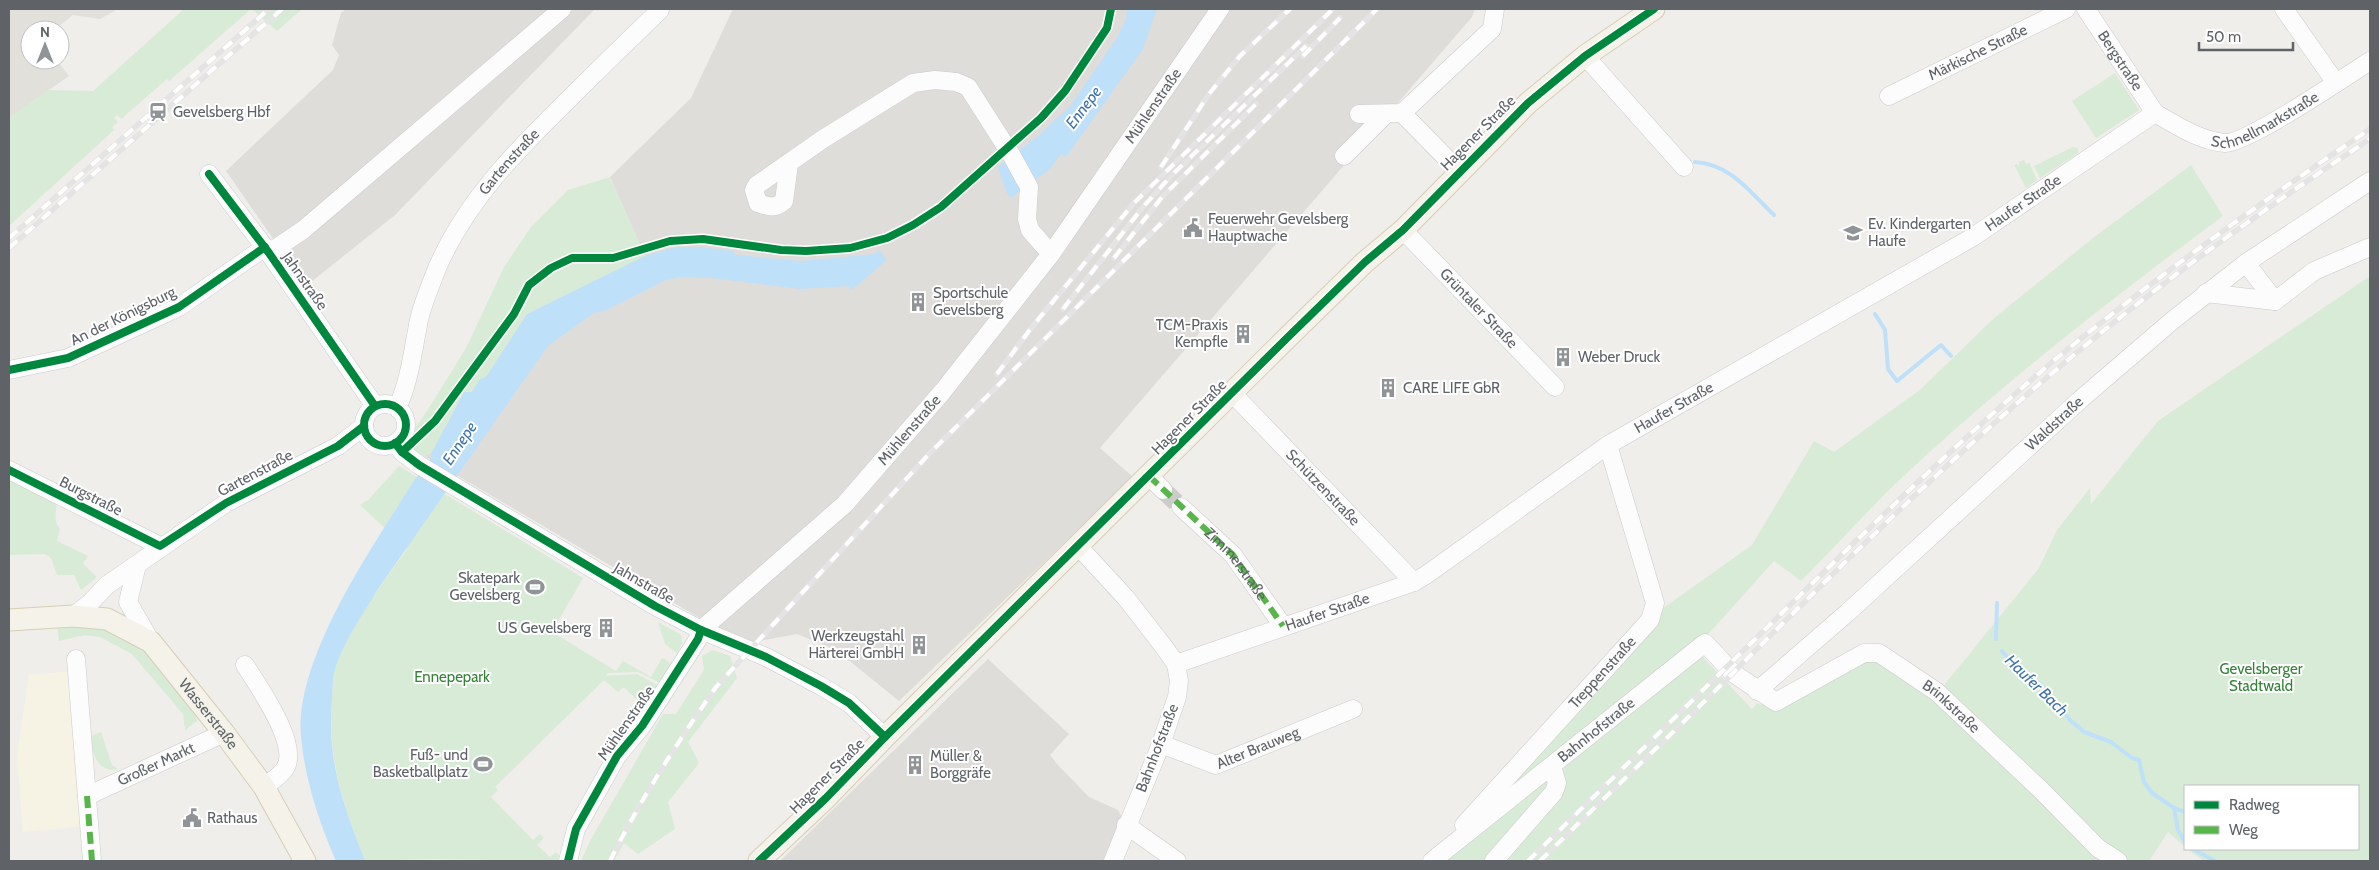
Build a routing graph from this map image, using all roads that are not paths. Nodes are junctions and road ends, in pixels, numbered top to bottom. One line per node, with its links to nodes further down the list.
1 (562, 9): 24 (street, Jahnstraße)
2 (1220, 9): 25 (street, Mühlenstraße)
3 (1495, 9): 13 (street)
4 (1654, 9): 9 (main road, Hagener Straße)
5 (2066, 9): 12 (street, Märkische Straße)
6 (2284, 9): 11 (street)
7 (660, 10): 33 (street, Gartenstraße)
8 (2089, 10): 14 (street, Bergstraße)
9 (1585, 56): 18 (street); 19 (main road, Hagener Straße)
10 (2370, 61): 11 (street, Schnellmarkstraße)
11 (2336, 83): 14 (street, Schnellmarkstraße)
12 (1889, 96)
13 (1394, 113): 15 (street); 16 (street); 19 (street)
14 (2155, 113): 37 (street, Haufer Straße)
15 (1359, 114)
16 (1344, 156)
17 (790, 164): 25 (street)
18 (1684, 168)
19 (1459, 171): 22 (main road, Hagener Straße)
20 (209, 174): 24 (street, Jahnstraße)
21 (2370, 181): 26 (street, Waldstraße)
22 (1403, 230): 30 (street, Grüntaler Straße); 31 (main road, Hagener Straße)
23 (2370, 248): 28 (street)
24 (267, 250): 29 (street, An der Königsburg); 32 (street, Jahnstraße)
25 (1051, 254): 48 (street, Mühlenstraße)
26 (2246, 263): 27 (street, Waldstraße); 28 (street)
27 (2206, 293): 28 (street); 53 (street, Waldstraße)
28 (2275, 302)
29 (9, 370)
30 (1555, 387)
31 (1232, 393): 42 (main road, Hagener Straße); 44 (street, Schützenstraße)
32 (375, 406): 33 (street); 34 (street)
33 (397, 408): 36 (street)
34 (364, 426): 35 (street); 38 (street, Gartenstraße)
35 (374, 442): 36 (street); 38 (street, Gartenstraße)
36 (395, 443): 48 (street, Jahnstraße)
37 (1608, 445): 44 (street, Haufer Straße); 68 (street, Treppenstraße)
38 (338, 446): 41 (street, Gartenstraße)
39 (9, 470): 41 (street, Burgstraße)
40 (1181, 507): 47 (street, Zimmerstraße)
41 (160, 546): 43 (street, Gartenstraße)
42 (1078, 546): 51 (street); 56 (main road, Hagener Straße)
43 (138, 565): 45 (street, Gartenstraße); 49 (street)
44 (1414, 582): 47 (street, Haufer Straße)
45 (73, 616): 46 (main road); 49 (main road, Wasserstraße)
46 (9, 620)
47 (1282, 626): 51 (street, Haufer Straße)
48 (701, 630): 56 (street, Jahnstraße); 64 (street, Mühlenstraße)
49 (151, 642): 55 (main road, Wasserstraße)
50 (76, 659): 60 (street)
51 (1176, 664): 57 (street, Bahnhofstraße)
52 (245, 665): 59 (street)
53 (1757, 691): 58 (street, Bahnhofstraße); 70 (street, Brinkstraße)
54 (1353, 709): 57 (street, Alter Brauweg)
55 (224, 733): 59 (main road, Wasserstraße); 60 (street, Großer Markt)
56 (885, 737): 65 (main road, Hagener Straße)
57 (1161, 744): 61 (street, Bahnhofstraße)
58 (1552, 767): 68 (street, Bahnhofstraße); 69 (street)
59 (264, 787): 63 (main road, Wasserstraße)
60 (88, 796): 62 (street)
61 (1126, 825): 66 (street, Bahnhofstraße); 67 (street)
62 (92, 861)
63 (305, 861)
64 (568, 861)
65 (759, 861)
66 (1113, 861)
67 (1177, 861)
68 (1432, 861)
69 (1494, 861)
70 (2118, 861)

